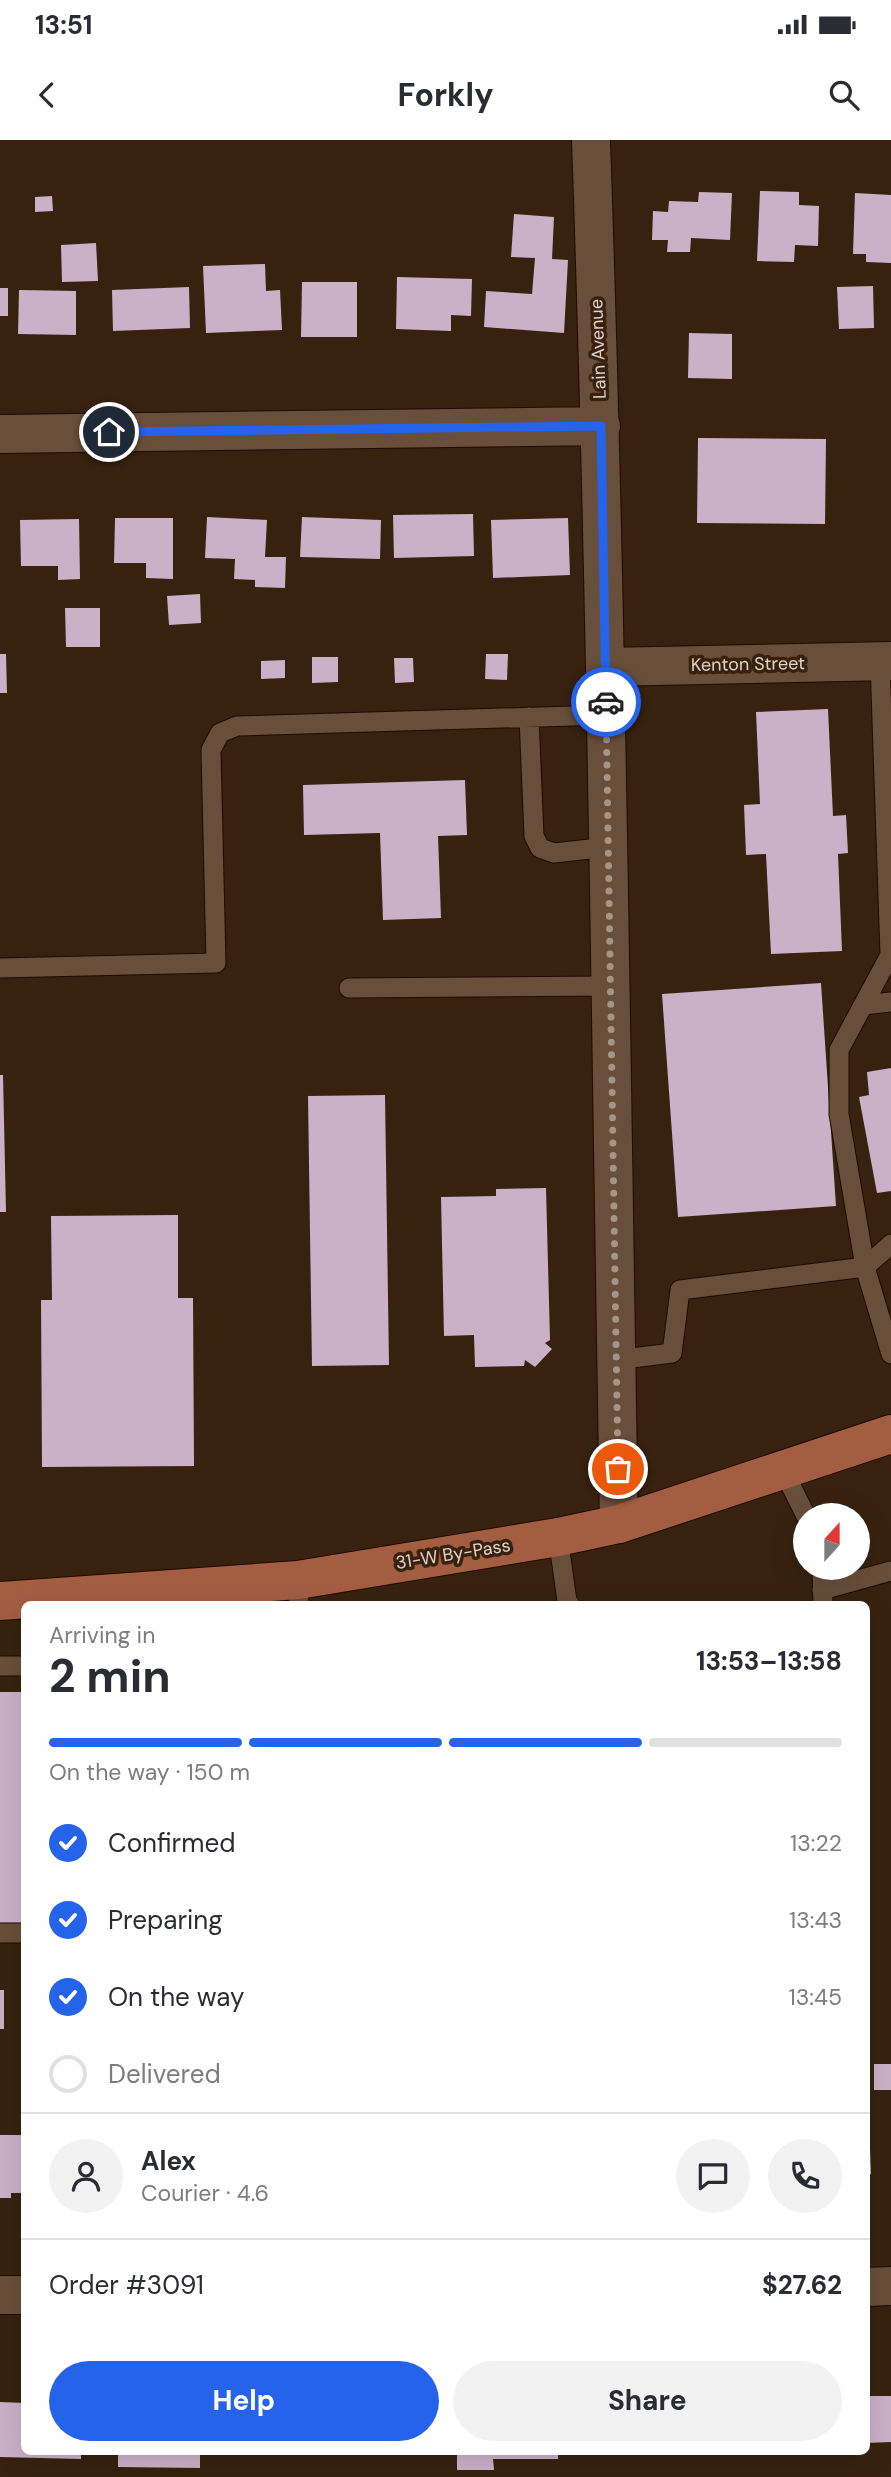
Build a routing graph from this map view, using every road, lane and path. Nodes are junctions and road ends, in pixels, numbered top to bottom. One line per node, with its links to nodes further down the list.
1 (591, 140): 2 (street, Lain Avenue)
2 (601, 426): 3 (street); 5 (street, Lain Avenue)
3 (0, 434)
4 (885, 661): 5 (street, Kenton Street); 13 (lane)
5 (606, 667): 6 (street, Lain Avenue)
6 (607, 715): 7 (lane); 8 (street, Lain Avenue)
7 (529, 717): 8 (lane); 9 (lane)
8 (608, 846): 10 (street, Lain Avenue)
9 (0, 968)
10 (610, 986): 11 (lane); 17 (street, Lain Avenue)
11 (349, 988)
12 (891, 1002): 13 (lane)
13 (863, 1005): 15 (lane)
14 (891, 1244): 15 (lane)
15 (865, 1267): 16 (lane); 17 (lane)
16 (891, 1354)
17 (616, 1360): 21 (street, Lain Avenue)
18 (891, 1434): 19 (main road, 31-W By-Pass)
19 (783, 1470): 20 (lane); 21 (main road, 31-W By-Pass)
20 (800, 1503)
21 (619, 1524): 22 (main road, 31-W By-Pass)
22 (558, 1537): 24 (main road, 31-W By-Pass); 27 (lane)
23 (891, 1571): 25 (lane)
24 (298, 1592): 26 (main road, 31-W By-Pass)
25 (823, 1597)
26 (48, 1601)
27 (568, 1601)
28 (0, 1666): 29 (lane)
29 (21, 1666)
30 (0, 1933): 31 (lane)
31 (21, 1933)
32 (891, 2286): 33 (street)
33 (870, 2287)
34 (0, 2295): 35 (street)
35 (21, 2295)

